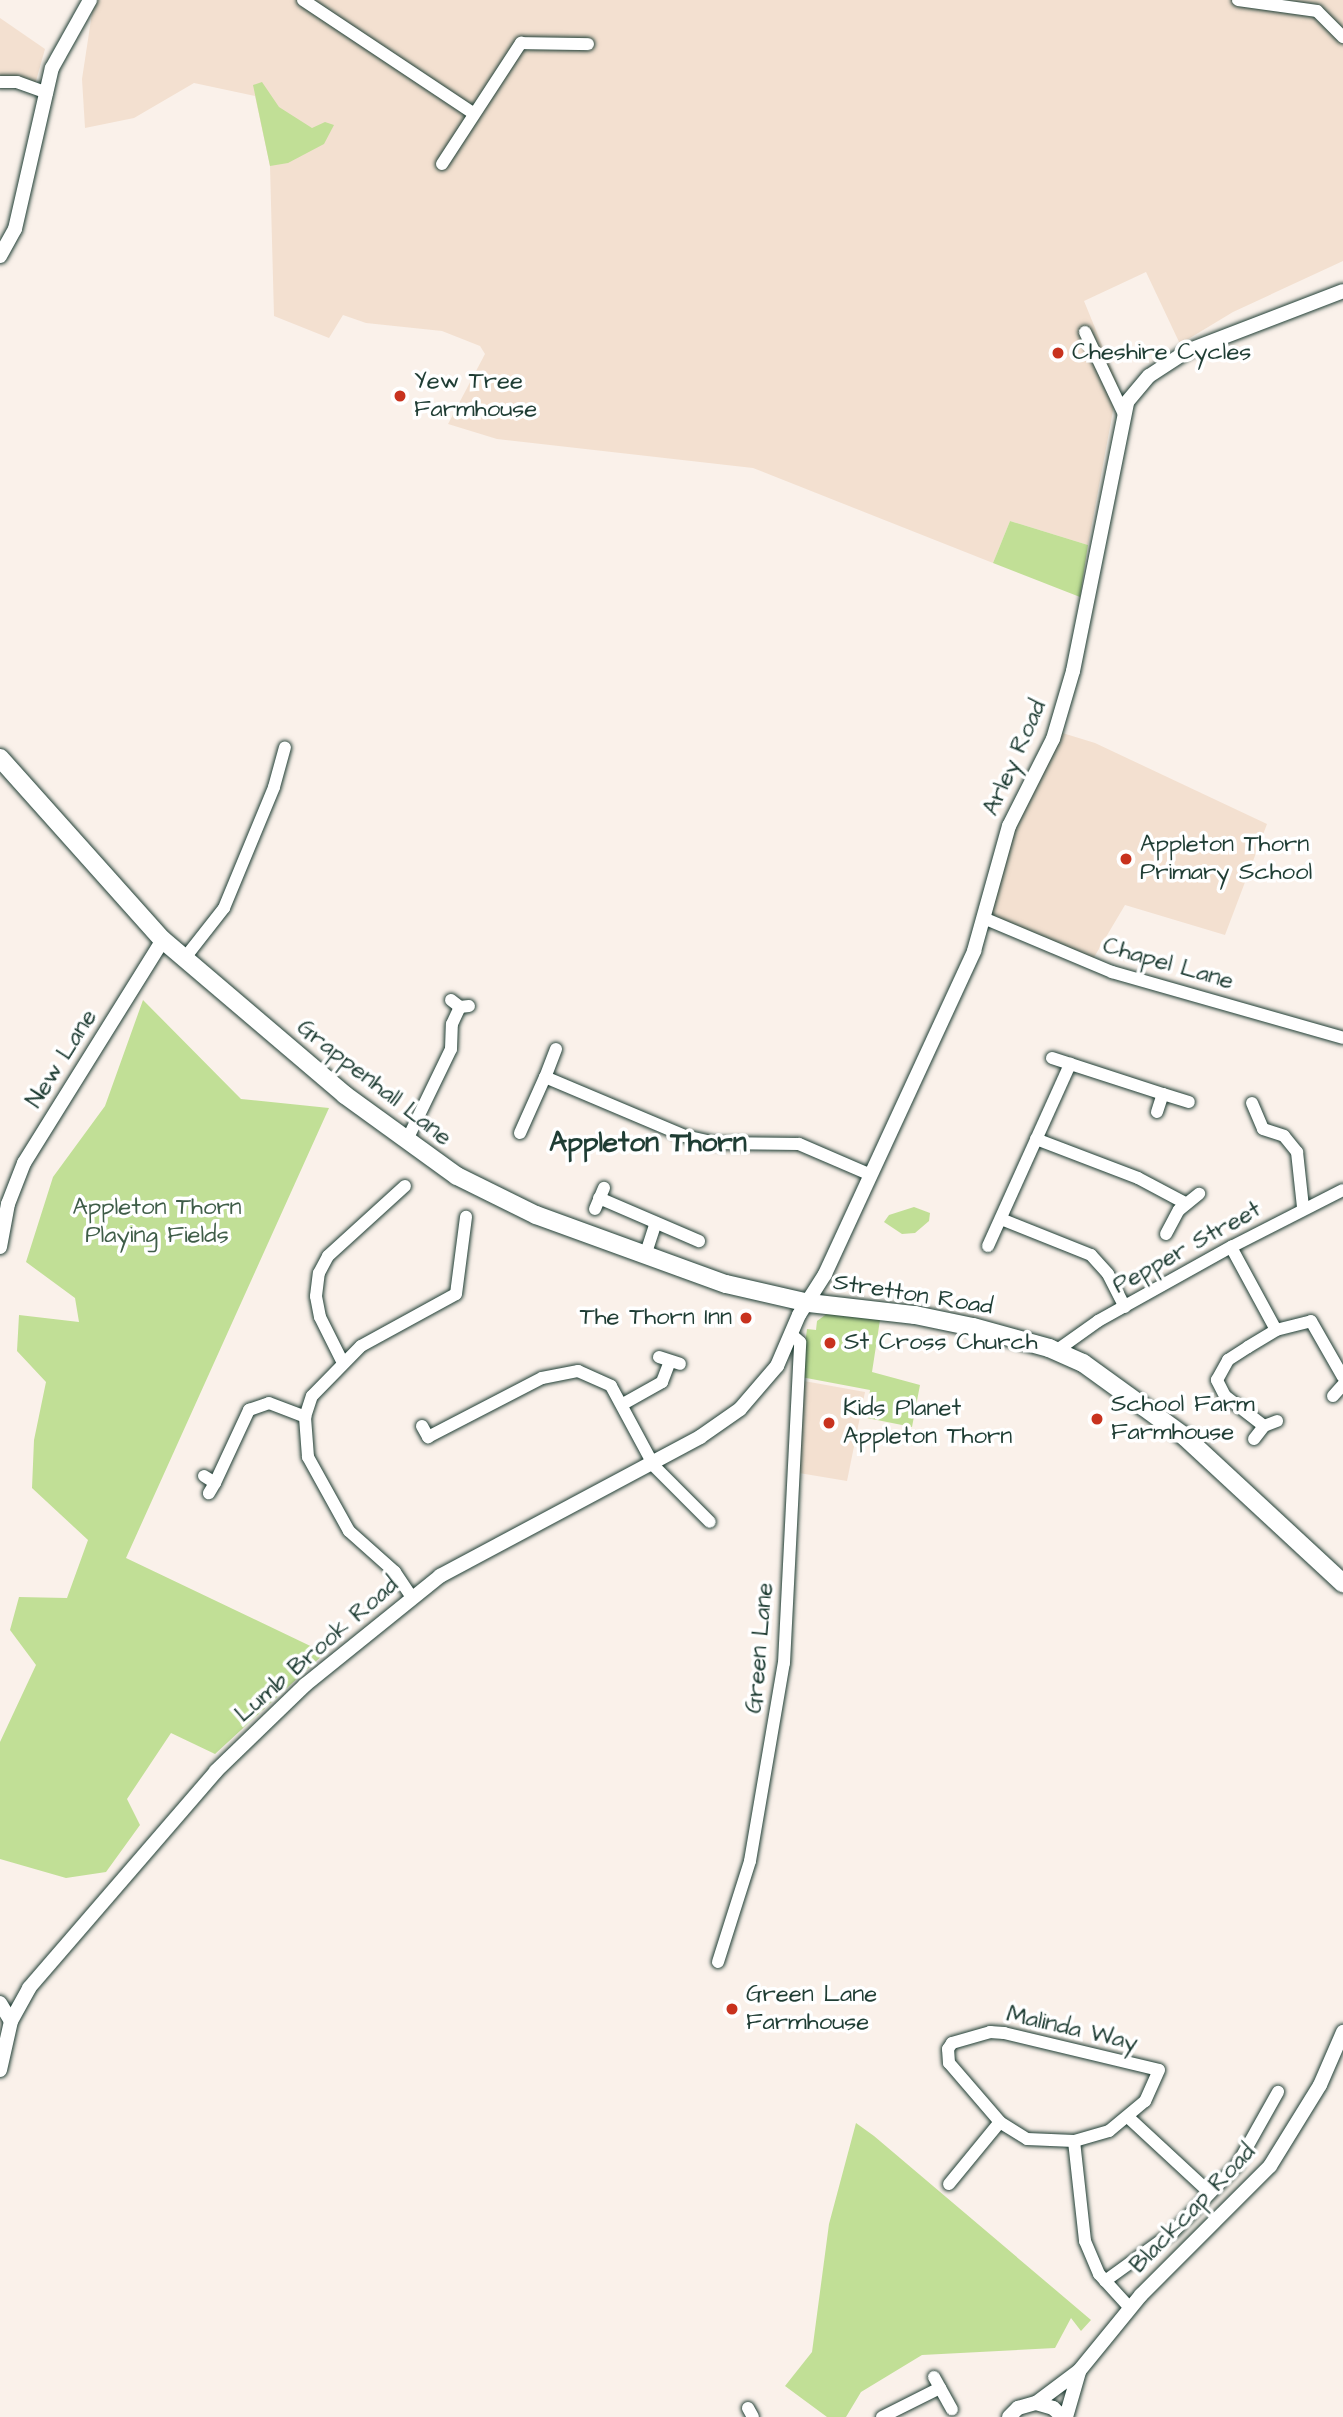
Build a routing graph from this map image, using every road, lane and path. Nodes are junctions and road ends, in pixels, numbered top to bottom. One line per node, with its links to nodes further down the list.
1 (90, 0): 7 (street)
2 (303, 0): 8 (street)
3 (1238, 0): 4 (street)
4 (1343, 37)
5 (588, 44): 8 (street)
6 (0, 82): 7 (street)
7 (47, 93): 10 (street)
8 (473, 113): 9 (street)
9 (442, 164)
10 (0, 256)
11 (1343, 290): 13 (street, Arley Road)
12 (1085, 332): 13 (street)
13 (1123, 412): 16 (street, Arley Road)
14 (285, 747): 18 (street)
15 (0, 758): 17 (main road, Grappenhall Lane)
16 (986, 919): 20 (street, Chapel Lane); 32 (street, Arley Road)
17 (163, 940): 18 (main road, Grappenhall Lane); 45 (street, New Lane)
18 (184, 959): 31 (main road, Grappenhall Lane)
19 (460, 1004): 31 (street)
20 (1343, 1038)
21 (556, 1049): 24 (street)
22 (1052, 1058): 23 (street)
23 (1070, 1064): 25 (street); 30 (street)
24 (545, 1077): 29 (street); 32 (street)
25 (1163, 1094): 26 (street); 28 (street)
26 (1189, 1102)
27 (1252, 1103): 38 (street)
28 (1157, 1112)
29 (520, 1133)
30 (1036, 1139): 37 (street); 40 (street)
31 (406, 1142): 47 (main road, Grappenhall Lane)
32 (871, 1175): 48 (street, Arley Road)
33 (407, 1185): 54 (street)
34 (1343, 1190): 38 (street, Pepper Street)
35 (1199, 1194): 37 (street)
36 (599, 1198): 41 (street)
37 (1185, 1203): 42 (street)
38 (1303, 1207): 46 (street, Pepper Street)
39 (466, 1217): 54 (street)
40 (1001, 1219): 44 (street); 49 (street)
41 (656, 1223): 43 (street); 47 (street)
42 (1166, 1234)
43 (699, 1241)
44 (988, 1246)
45 (0, 1247)
46 (1231, 1247): 49 (street, Pepper Street); 50 (street)
47 (645, 1256): 48 (main road, Grappenhall Lane)
48 (809, 1303): 51 (street, Lumb Brook Road); 52 (main road, Stretton Road)
49 (1125, 1307): 52 (street, Pepper Street)
50 (1276, 1330): 55 (street); 62 (street)
51 (792, 1335): 64 (street, Lumb Brook Road); 69 (street, Green Lane)
52 (1056, 1351): 67 (main road, Stretton Road)
53 (670, 1361): 58 (street)
54 (342, 1363): 59 (street)
55 (1343, 1377)
56 (1343, 1385): 57 (street)
57 (1332, 1396)
58 (623, 1404): 61 (street); 64 (street)
59 (304, 1417): 65 (street); 68 (street)
60 (1277, 1421): 62 (street)
61 (422, 1426)
62 (1264, 1426): 63 (street)
63 (1254, 1439)
64 (652, 1463): 66 (street); 68 (street, Lumb Brook Road)
65 (209, 1484)
66 (710, 1522)
67 (1343, 1583)
68 (411, 1596): 71 (street, Lumb Brook Road)
69 (718, 1962)
70 (0, 2003): 71 (street)
71 (11, 2021): 73 (street, Lumb Brook Road)
72 (1343, 2032): 81 (street, Blackcap Road)
73 (0, 2070)
74 (1278, 2092): 79 (street)
75 (1129, 2118): 76 (street, Malinda Way); 77 (street); 79 (street)
76 (1000, 2122): 77 (street); 78 (street)
77 (1074, 2141): 80 (street)
78 (949, 2184)
79 (1210, 2193): 80 (street)
80 (1105, 2281): 81 (street)
81 (1130, 2308): 82 (street, Blackcap Road)
82 (1079, 2371): 83 (street, Blackcap Road); 87 (street, Blackcap Road)
83 (1036, 2403): 86 (street, Blackcap Road); 87 (street)
84 (953, 2409): 85 (street)
85 (882, 2417)
86 (1009, 2417)
87 (1065, 2417)

